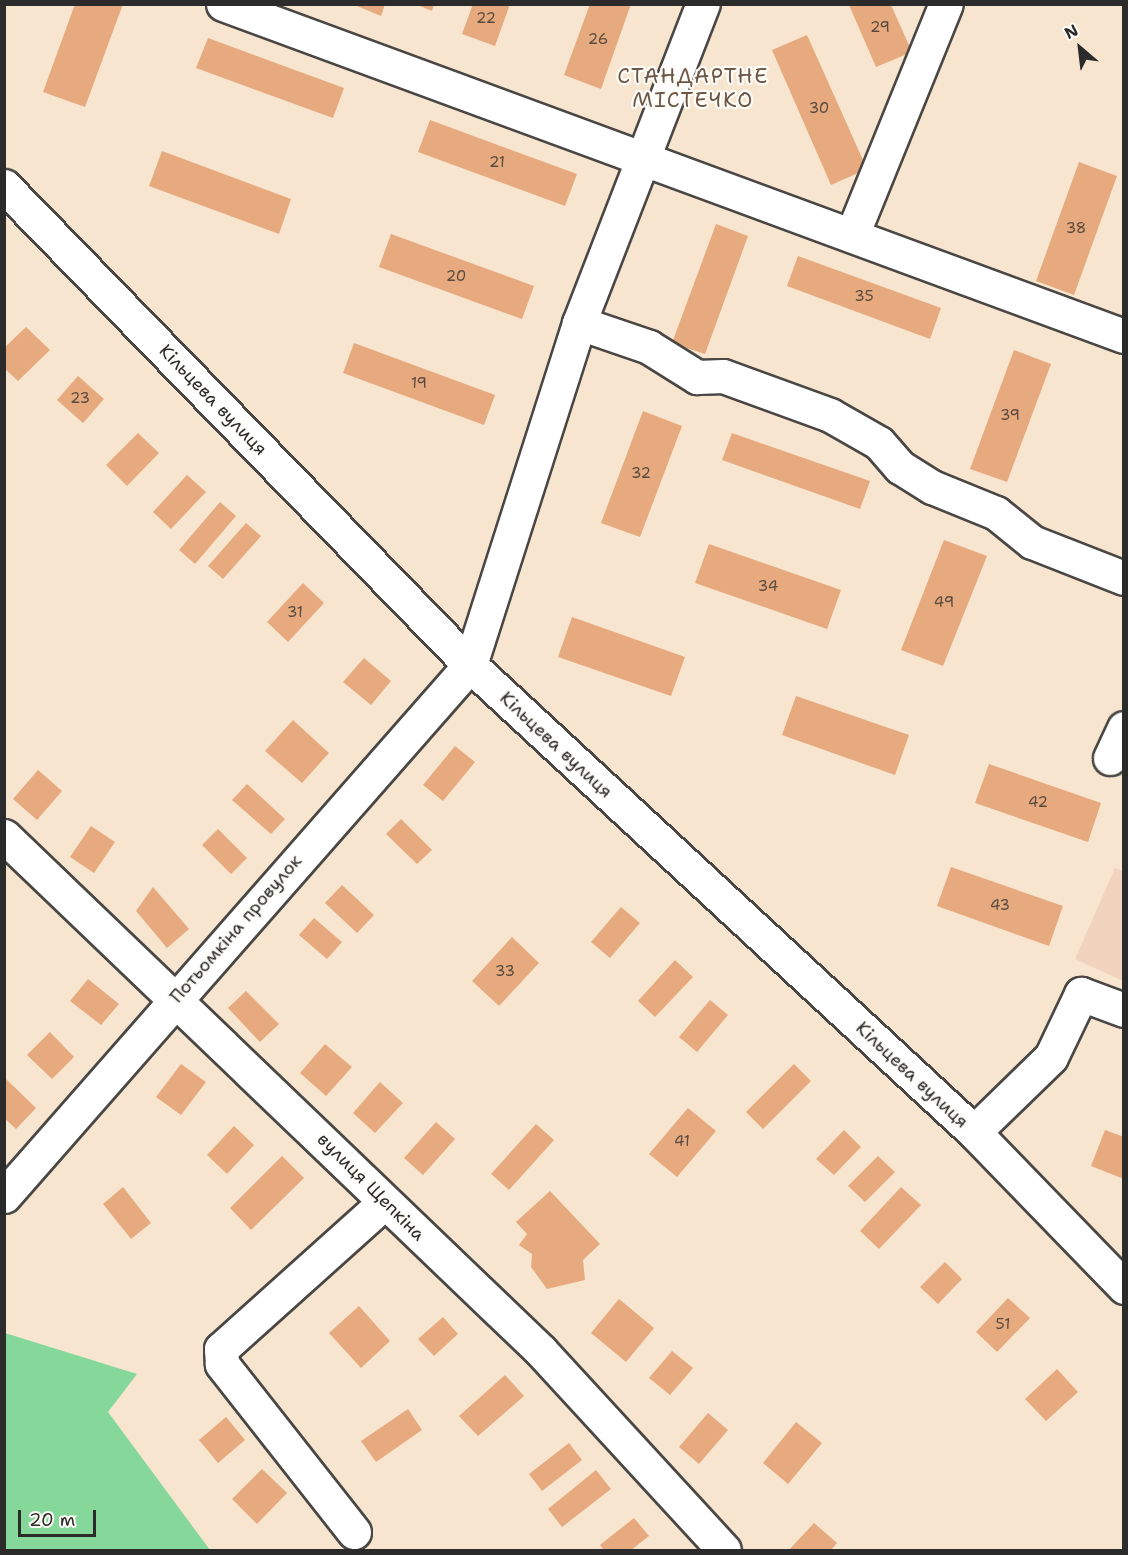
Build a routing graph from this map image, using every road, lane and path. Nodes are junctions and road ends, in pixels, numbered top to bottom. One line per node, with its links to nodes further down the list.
1 (223, 4): 4 (street)
2 (703, 4): 4 (street)
3 (946, 4): 6 (street)
4 (640, 159): 6 (street); 7 (street)
5 (4, 186): 10 (street, Кільцева вулиця)
6 (852, 235): 8 (street)
7 (579, 323): 9 (street); 10 (street)
8 (1124, 336)
9 (1124, 578)
10 (470, 665): 14 (street, Потьомкіна провулок); 16 (street, Кільцева вулиця)
11 (1124, 728): 12 (street)
12 (1110, 758)
13 (4, 836): 14 (street, вулиця Щепкіна)
14 (176, 997): 17 (street, Потьомкіна провулок); 18 (street, вулиця Щепкіна)
15 (1124, 1010): 16 (street)
16 (974, 1132): 19 (street, Кільцева вулиця)
17 (4, 1196)
18 (385, 1202): 20 (street); 21 (street, вулиця Щепкіна)
19 (1124, 1287)
20 (354, 1532)
21 (724, 1551)

